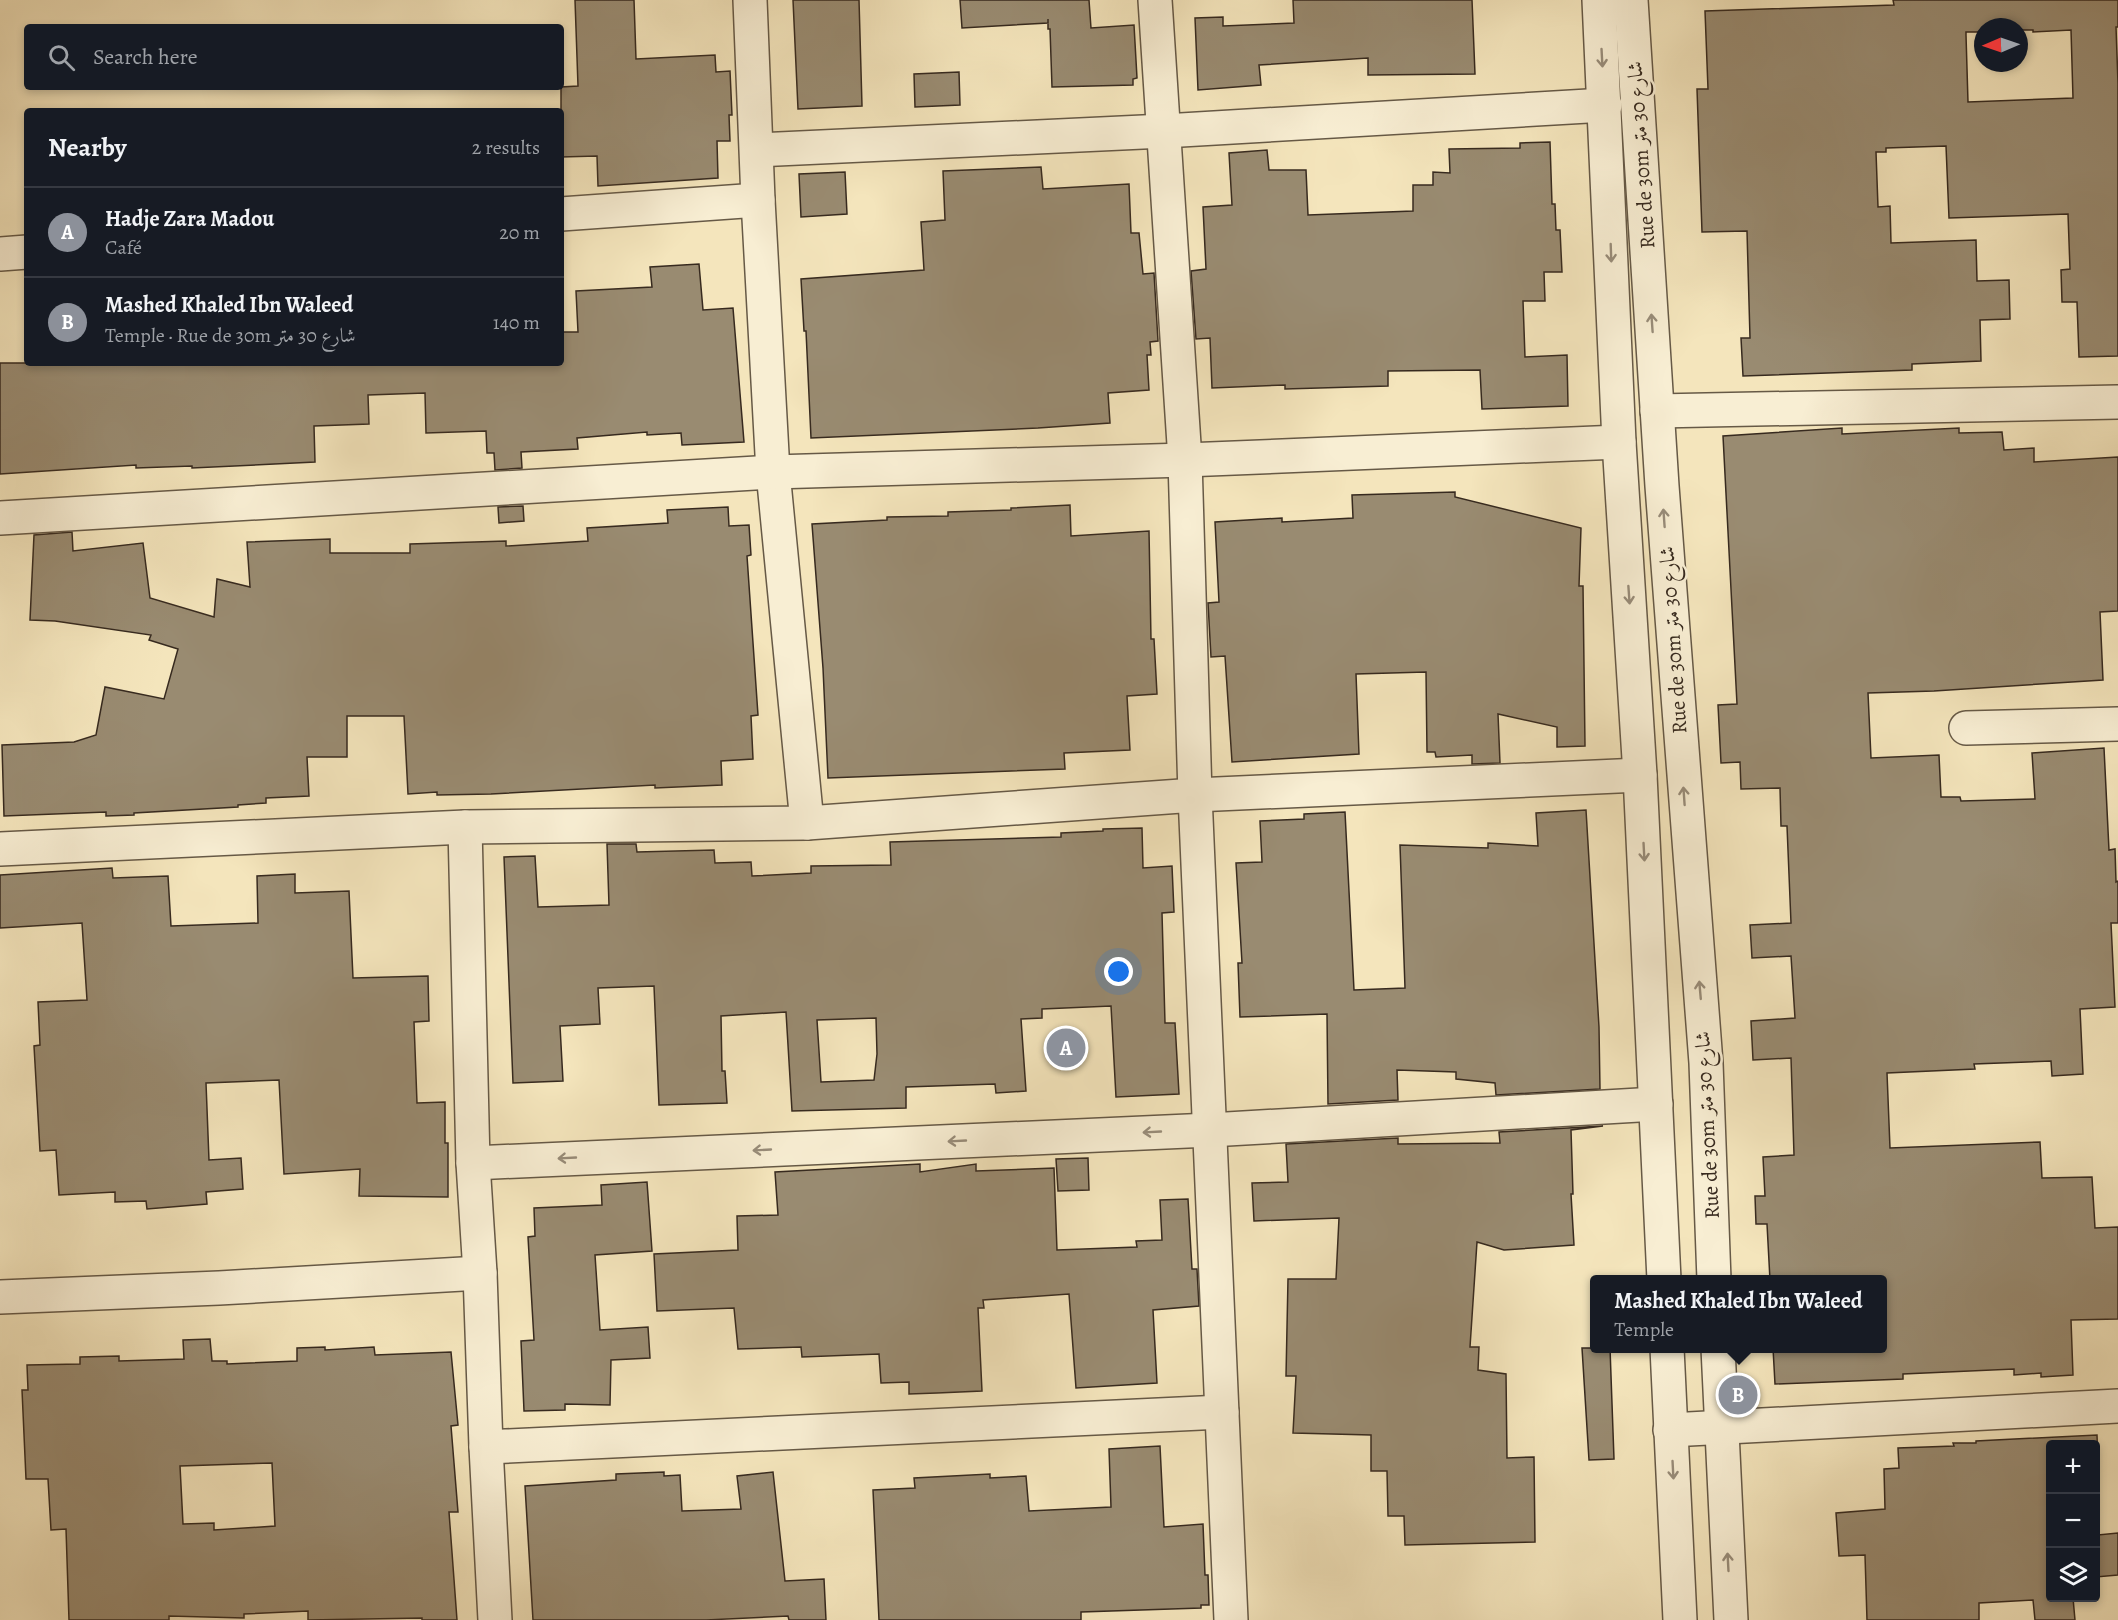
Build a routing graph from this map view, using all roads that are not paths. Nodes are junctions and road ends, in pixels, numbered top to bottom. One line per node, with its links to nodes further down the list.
1 (750, 0): 7 (street)
2 (1155, 0): 6 (street)
3 (1599, 0): 5 (street, Rue de 30m شارع 30 متر, one-way to 5)
4 (1631, 0): 13 (street, Rue de 30m شارع 30 متر, one-way to 4)
5 (1605, 105): 6 (street); 14 (street, Rue de 30m شارع 30 متر, one-way to 14)
6 (1164, 132): 7 (street); 15 (street)
7 (757, 150): 8 (street)
8 (758, 200): 9 (street); 16 (street)
9 (564, 214)
10 (24, 252): 11 (street)
11 (0, 254)
12 (2118, 402): 13 (street)
13 (1657, 411): 30 (street, Rue de 30m شارع 30 متر, one-way to 13)
14 (1619, 442): 15 (street); 20 (street, Rue de 30m شارع 30 متر, one-way to 20)
15 (1185, 460): 16 (street); 21 (street)
16 (773, 472): 17 (street); 22 (street)
17 (0, 518)
18 (2118, 724): 19 (street)
19 (1966, 728)
20 (1640, 775): 21 (street); 25 (street, Rue de 30m شارع 30 متر, one-way to 25)
21 (1195, 795): 22 (street); 26 (street)
22 (807, 823): 23 (street)
23 (465, 827): 24 (street); 27 (street)
24 (0, 849)
25 (1656, 1104): 26 (street); 29 (street, Rue de 30m شارع 30 متر)
26 (1210, 1130): 27 (street, one-way to 27); 35 (street)
27 (473, 1163): 28 (street)
28 (480, 1273): 31 (street); 38 (street)
29 (1664, 1275)
30 (1714, 1275)
31 (0, 1298)
32 (1667, 1353): 37 (street)
33 (1718, 1353): 36 (street)
34 (2118, 1407): 36 (street)
35 (1222, 1412): 38 (street); 40 (street)
36 (1722, 1427): 37 (street); 42 (street, one-way to 36)
37 (1671, 1430): 41 (street, one-way to 41)
38 (486, 1447): 39 (street)
39 (495, 1620)
40 (1232, 1620)
41 (1680, 1620)
42 (1731, 1620)

